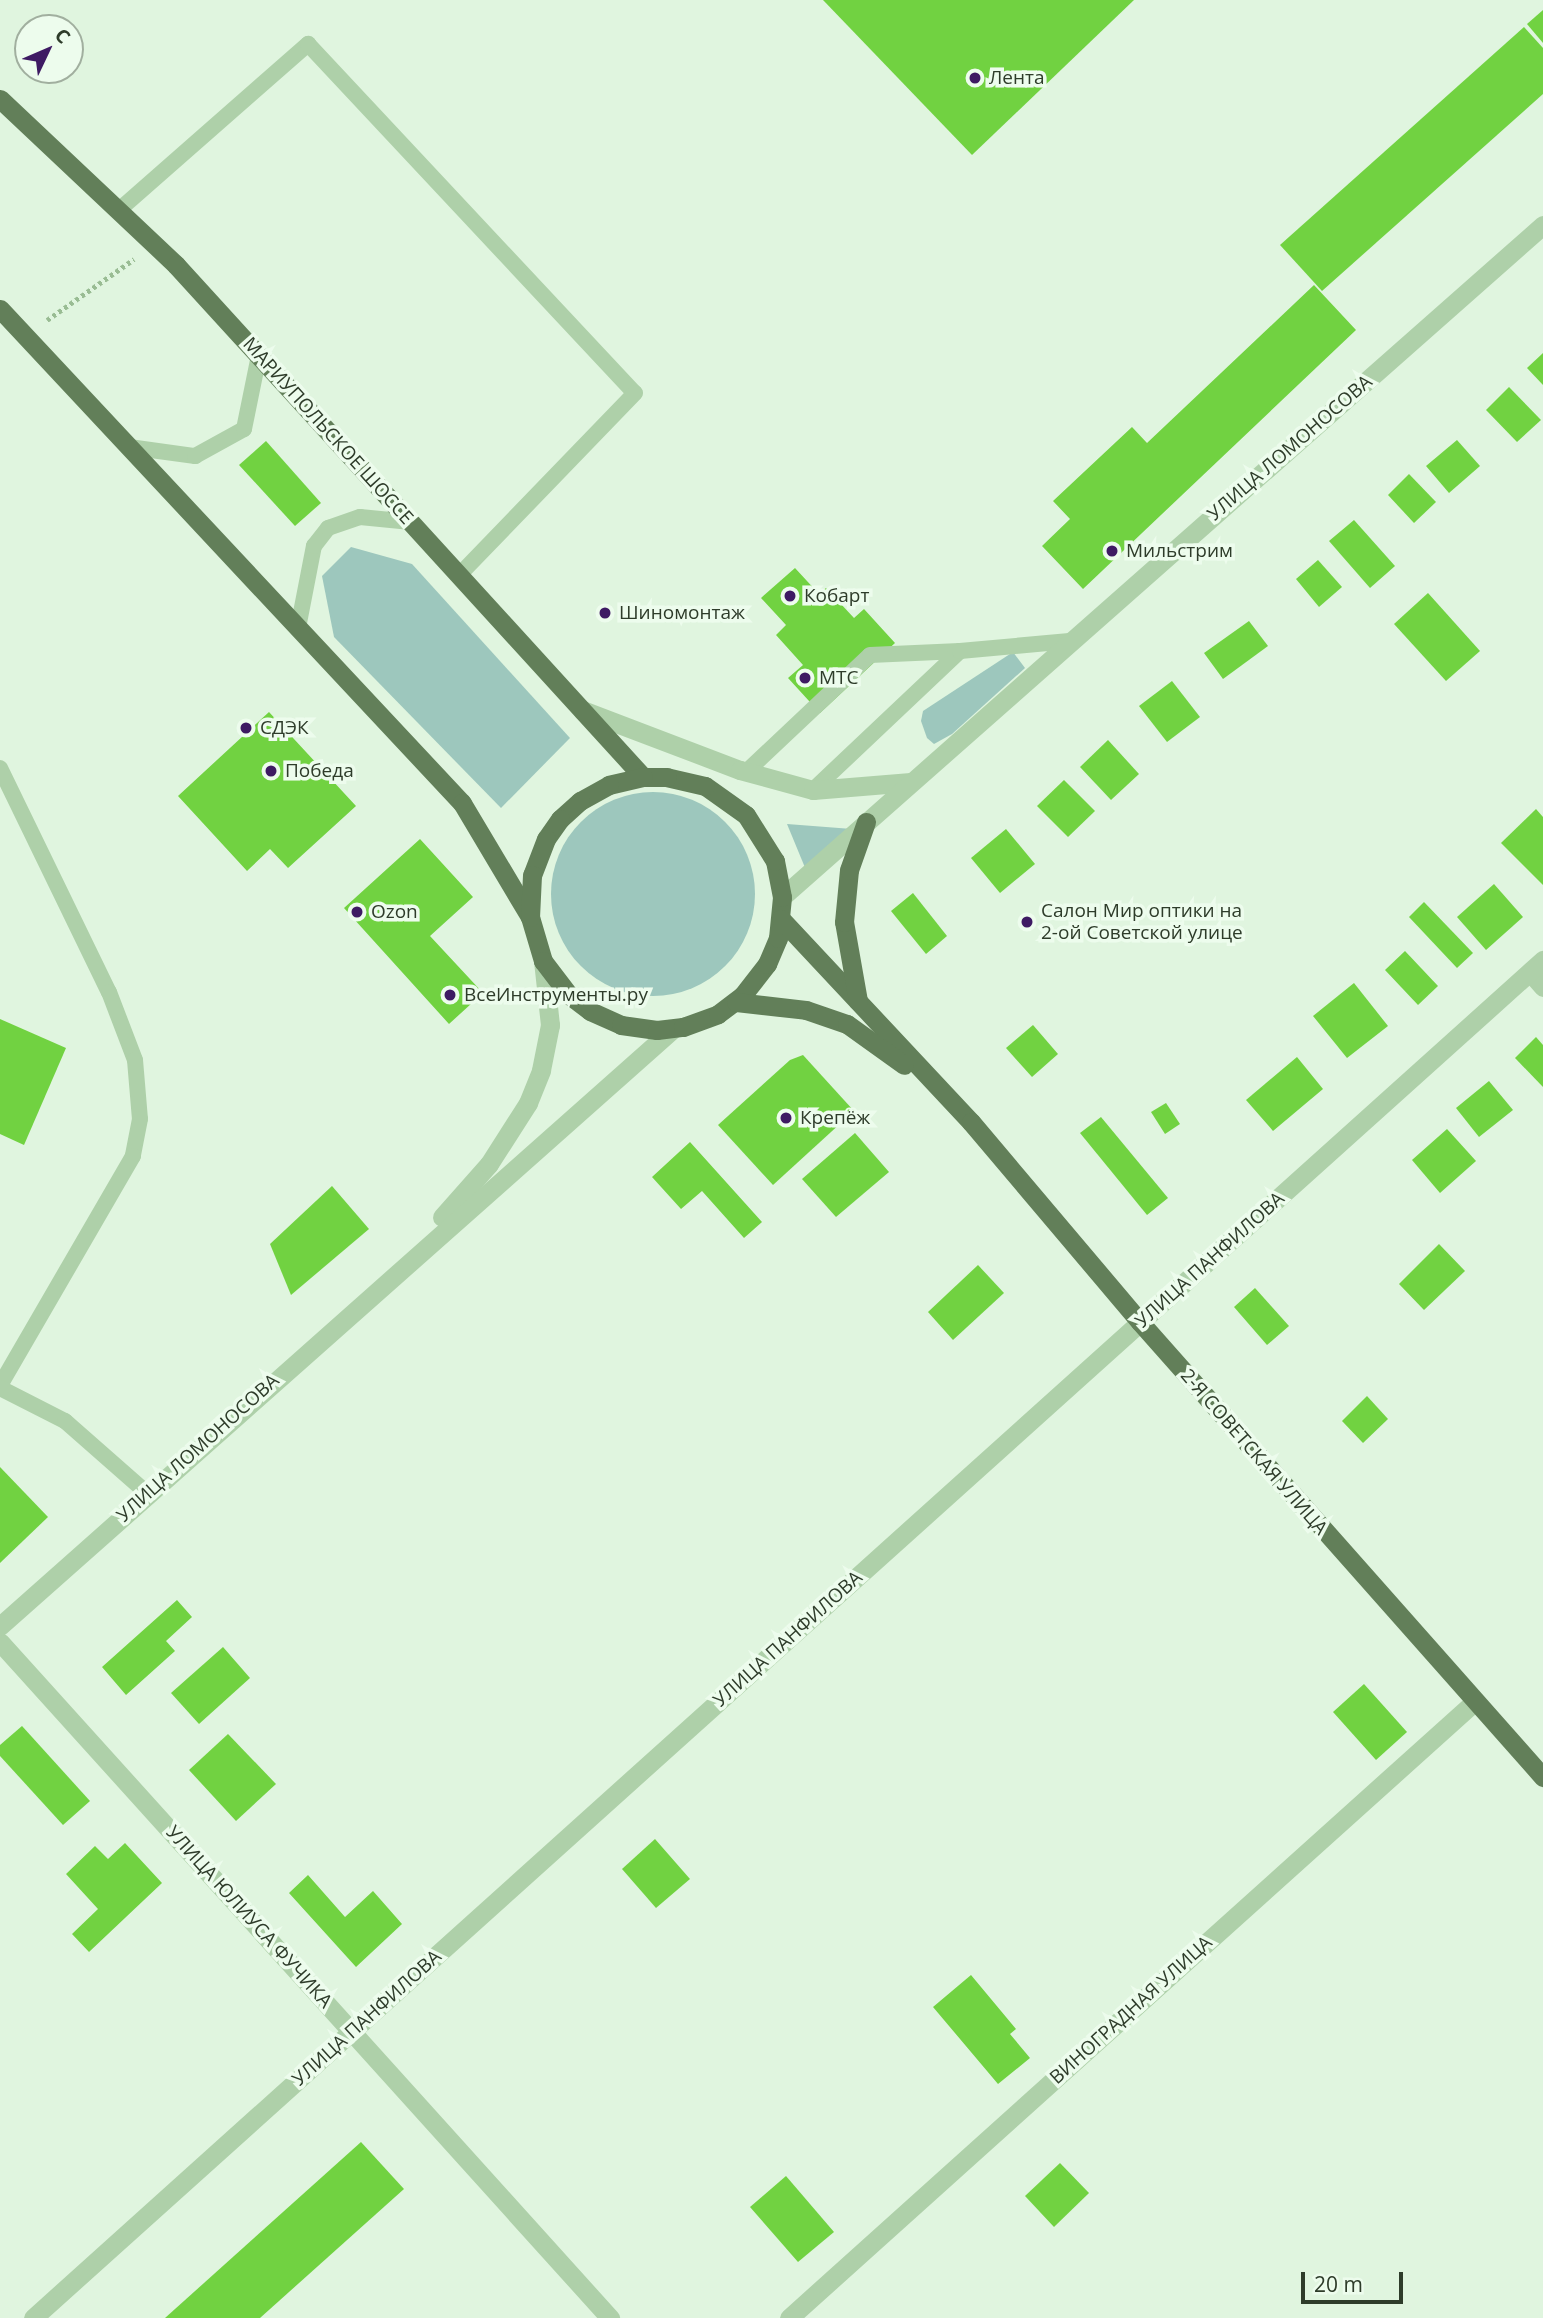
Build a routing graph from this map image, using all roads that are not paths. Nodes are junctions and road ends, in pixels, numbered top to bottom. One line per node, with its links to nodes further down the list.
1 (0, 99): 2 (main road, МАРИУПОЛЬСКОЕ ШОССЕ)
2 (119, 210): 5 (main road, МАРИУПОЛЬСКОЕ ШОССЕ); 8 (lane)
3 (1543, 225): 10 (street, УЛИЦА ЛОМОНОСОВА)
4 (0, 309): 6 (main road)
5 (258, 355): 6 (lane); 7 (main road, МАРИУПОЛЬСКОЕ ШОССЕ)
6 (129, 447): 9 (main road)
7 (411, 522): 8 (main road, МАРИУПОЛЬСКОЕ ШОССЕ); 9 (lane)
8 (459, 575): 12 (main road, МАРИУПОЛЬСКОЕ ШОССЕ)
9 (298, 628): 20 (main road)
10 (1070, 641): 11 (lane); 16 (street, УЛИЦА ЛОМОНОСОВА)
11 (960, 651): 14 (lane); 17 (lane)
12 (582, 710): 14 (street); 15 (main road, МАРИУПОЛЬСКОЕ ШОССЕ)
13 (0, 768): 30 (lane)
14 (746, 772): 17 (street)
15 (643, 777): 19 (main road); 20 (main road)
16 (911, 782): 17 (street); 18 (street, УЛИЦА ЛОМОНОСОВА)
17 (813, 790)
18 (866, 822): 19 (street, УЛИЦА ЛОМОНОСОВА); 25 (main road)
19 (782, 897): 21 (main road)
20 (530, 917): 22 (main road)
21 (781, 919): 24 (main road); 25 (main road, 2-Я СОВЕТСКАЯ УЛИЦА)
22 (543, 961): 26 (main road); 28 (street, УЛИЦА ЛОМОНОСОВА)
23 (1538, 973): 29 (street, УЛИЦА ПАНФИЛОВА)
24 (736, 1002): 26 (main road); 27 (main road, 2-Я СОВЕТСКАЯ УЛИЦА)
25 (859, 1002): 27 (main road, 2-Я СОВЕТСКАЯ УЛИЦА)
26 (673, 1029): 28 (street, УЛИЦА ЛОМОНОСОВА)
27 (971, 1122): 29 (main road, 2-Я СОВЕТСКАЯ УЛИЦА)
28 (395, 1271): 31 (street, УЛИЦА ЛОМОНОСОВА)
29 (1140, 1322): 34 (main road, 2-Я СОВЕТСКАЯ УЛИЦА); 36 (street, УЛИЦА ПАНФИЛОВА)
30 (0, 1386): 31 (lane)
31 (147, 1493): 32 (street, УЛИЦА ЛОМОНОСОВА)
32 (0, 1626)
33 (0, 1642): 36 (street, УЛИЦА ЮЛИУСА ФУЧИКА)
34 (1474, 1702): 35 (main road, 2-Я СОВЕТСКАЯ УЛИЦА); 39 (street, ВИНОГРАДНАЯ УЛИЦА)
35 (1543, 1777)
36 (352, 2032): 37 (street, УЛИЦА ПАНФИЛОВА); 38 (street, УЛИЦА ЮЛИУСА ФУЧИКА)
37 (33, 2318)
38 (610, 2318)
39 (789, 2318)

